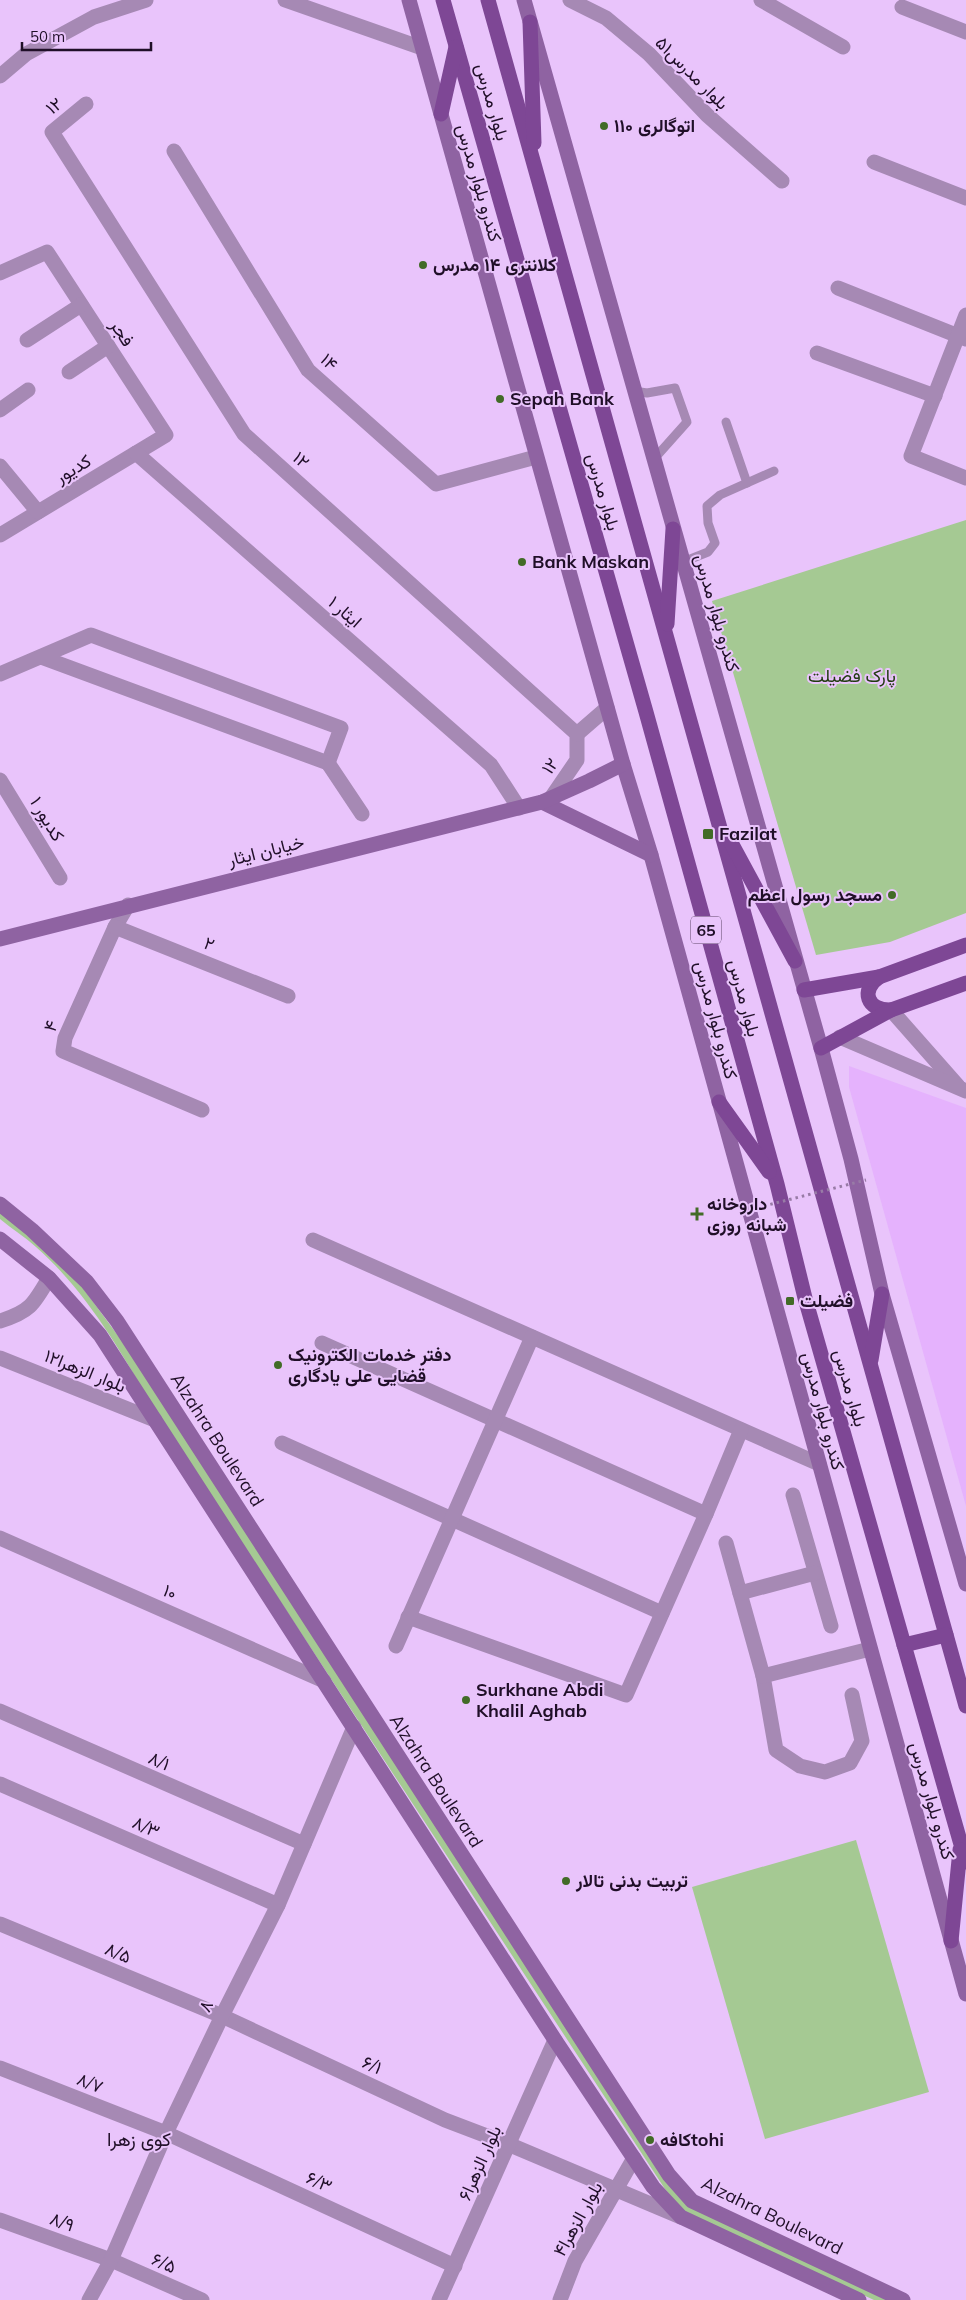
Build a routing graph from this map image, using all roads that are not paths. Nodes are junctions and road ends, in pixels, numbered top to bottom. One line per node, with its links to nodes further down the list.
1 (145, 0): 15 (street)
2 (284, 0): 14 (street)
3 (408, 0): 14 (main road, کندرو بلوار مدرس)
4 (444, 0): 12 (main road, بلوار مدرس / 65)
5 (488, 0): 20 (main road, بلوار مدرس / 65)
6 (524, 0): 10 (main road, کندرو بلوار مدرس)
7 (570, 0): 21 (street, بلوار مدرس۵۱)
8 (761, 0): 13 (street)
9 (902, 7): 11 (street)
10 (530, 22): 20 (main road); 33 (main road, کندرو بلوار مدرس)
11 (966, 32)
12 (456, 45): 17 (main road); 80 (main road, بلوار مدرس / 65)
13 (843, 47)
14 (422, 48): 17 (main road, کندرو بلوار مدرس)
15 (0, 76)
16 (86, 104): 53 (street, ۱۲)
17 (441, 114): 39 (main road, کندرو بلوار مدرس)
18 (174, 151): 39 (street, ۱۴)
19 (874, 162): 22 (street)
20 (534, 167): 49 (main road, بلوار مدرس / 65)
21 (782, 180)
22 (966, 198)
23 (0, 274): 25 (street, فجر)
24 (838, 288): 27 (street)
25 (81, 305): 28 (street); 29 (street, فجر)
26 (966, 315): 27 (street)
27 (962, 337): 34 (street)
28 (27, 340)
29 (108, 346): 31 (street); 37 (street, فجر)
30 (816, 354): 34 (street)
31 (69, 372)
32 (28, 390): 35 (street)
33 (634, 391): 40 (main road, کندرو بلوار مدرس); 40 (lane)
34 (935, 396): 43 (street)
35 (0, 410)
36 (726, 422): 44 (lane)
37 (166, 435): 38 (street, کدیور)
38 (136, 453): 45 (street, کدیور); 59 (street, ایثار ۱)
39 (536, 457): 52 (main road, کندرو بلوار مدرس)
40 (654, 459): 46 (main road, کندرو بلوار مدرس)
41 (0, 466): 45 (street)
42 (774, 471): 44 (lane)
43 (966, 478)
44 (747, 483): 48 (lane)
45 (38, 512): 47 (street, کدیور)
46 (673, 529): 48 (main road, کندرو بلوار مدرس); 49 (main road)
47 (0, 535)
48 (683, 562): 69 (main road, کندرو بلوار مدرس)
49 (666, 635): 62 (main road, بلوار مدرس / 65)
50 (41, 657): 51 (street); 54 (street); 54 (street)
51 (0, 674)
52 (607, 708): 53 (street); 55 (main road, کندرو بلوار مدرس)
53 (577, 734): 57 (street, ۱۲)
54 (328, 763): 61 (street)
55 (622, 764): 57 (main road, خیابان ایثار); 63 (main road, کندرو بلوار مدرس)
56 (0, 780): 60 (street, کدیور ۱)
57 (546, 800): 59 (main road, خیابان ایثار); 63 (main road)
58 (0, 803): 60 (street)
59 (519, 808): 65 (main road, خیابان ایثار)
60 (19, 809): 64 (street, کدیور ۱)
61 (362, 814)
62 (716, 814): 69 (main road); 90 (main road, بلوار مدرس / 65)
63 (651, 855): 78 (main road, کندرو بلوار مدرس)
64 (60, 878)
65 (128, 905): 66 (street, ۴); 67 (main road, خیابان ایثار)
66 (115, 927): 73 (street, ۲); 79 (street, ۴)
67 (0, 939)
68 (966, 945): 70 (main road)
69 (795, 961): 72 (main road, کندرو بلوار مدرس)
70 (879, 977): 72 (main road); 74 (main road)
71 (966, 983): 74 (main road)
72 (804, 990): 76 (main road, کندرو بلوار مدرس)
73 (288, 996)
74 (891, 1010): 75 (main road); 77 (street)
75 (840, 1037): 76 (main road); 77 (street)
76 (821, 1048): 85 (main road, کندرو بلوار مدرس)
77 (963, 1090)
78 (719, 1102): 80 (main road); 95 (main road, کندرو بلوار مدرس)
79 (202, 1110)
80 (776, 1181): 109 (main road, بلوار مدرس / 65)
81 (0, 1204): 141 (main road, Alzahra Boulevard)
82 (0, 1239): 84 (main road)
83 (314, 1240): 87 (street)
84 (49, 1278): 86 (street); 91 (main road)
85 (882, 1294): 90 (main road); 102 (main road, کندرو بلوار مدرس)
86 (0, 1321)
87 (532, 1337): 92 (street); 93 (street)
88 (322, 1343): 92 (street)
89 (0, 1358): 91 (street, بلوار الزهرا۱۲)
90 (870, 1364): 107 (main road, بلوار مدرس / 65)
91 (155, 1420): 112 (main road)
92 (496, 1420): 97 (street); 98 (street)
93 (741, 1430): 95 (street); 97 (street)
94 (282, 1443): 98 (street)
95 (819, 1464): 110 (main road, کندرو بلوار مدرس)
96 (794, 1495): 101 (street)
97 (706, 1514): 104 (street)
98 (452, 1519): 104 (street); 105 (street)
99 (0, 1538): 112 (street, ۱۰)
100 (726, 1542): 103 (street)
101 (816, 1573): 103 (street); 106 (street)
102 (966, 1584)
103 (740, 1593): 111 (street)
104 (662, 1613): 105 (street)
105 (408, 1617): 108 (street)
106 (831, 1626)
107 (946, 1635): 109 (main road); 114 (main road, بلوار مدرس / 65)
108 (396, 1646)
109 (904, 1646): 119 (main road, بلوار مدرس / 65)
110 (870, 1649): 111 (street); 123 (main road, کندرو بلوار مدرس)
111 (763, 1676): 113 (street)
112 (324, 1681): 116 (main road)
113 (852, 1695)
114 (966, 1706)
115 (0, 1711): 118 (street, ۸/۱)
116 (354, 1727): 118 (street, ۸); 126 (main road)
117 (0, 1784): 121 (street, ۸/۳)
118 (304, 1844): 121 (street, ۸)
119 (961, 1844): 120 (main road, بلوار مدرس / 65); 123 (main road)
120 (966, 1862)
121 (278, 1905): 125 (street, ۸)
122 (0, 1924): 125 (street, ۸/۵)
123 (951, 1941): 124 (main road, کندرو بلوار مدرس)
124 (966, 1994)
125 (222, 2016): 128 (street, ۸); 129 (street, ۶/۱)
126 (555, 2040): 129 (street, بلوار الزهرا۶); 130 (main road)
127 (0, 2068): 128 (street, ۸/۷)
128 (166, 2133): 134 (street, ۸); 135 (street, ۶/۳)
129 (508, 2144): 131 (street, ۶/۱); 135 (street, بلوار الزهرا۶)
130 (634, 2158): 131 (street, بلوار الزهرا۴); 132 (main road)
131 (614, 2191): 132 (street, ۶/۱); 139 (street, بلوار الزهرا۴)
132 (681, 2217): 140 (main road)
133 (0, 2220): 134 (street, ۸/۹)
134 (111, 2260): 136 (street, ۸); 137 (street, ۶/۵)
135 (455, 2266): 138 (street, بلوار الزهرا۶)
136 (89, 2300)
137 (202, 2300)
138 (439, 2300)
139 (560, 2300)
140 (859, 2300)
141 (903, 2300)

